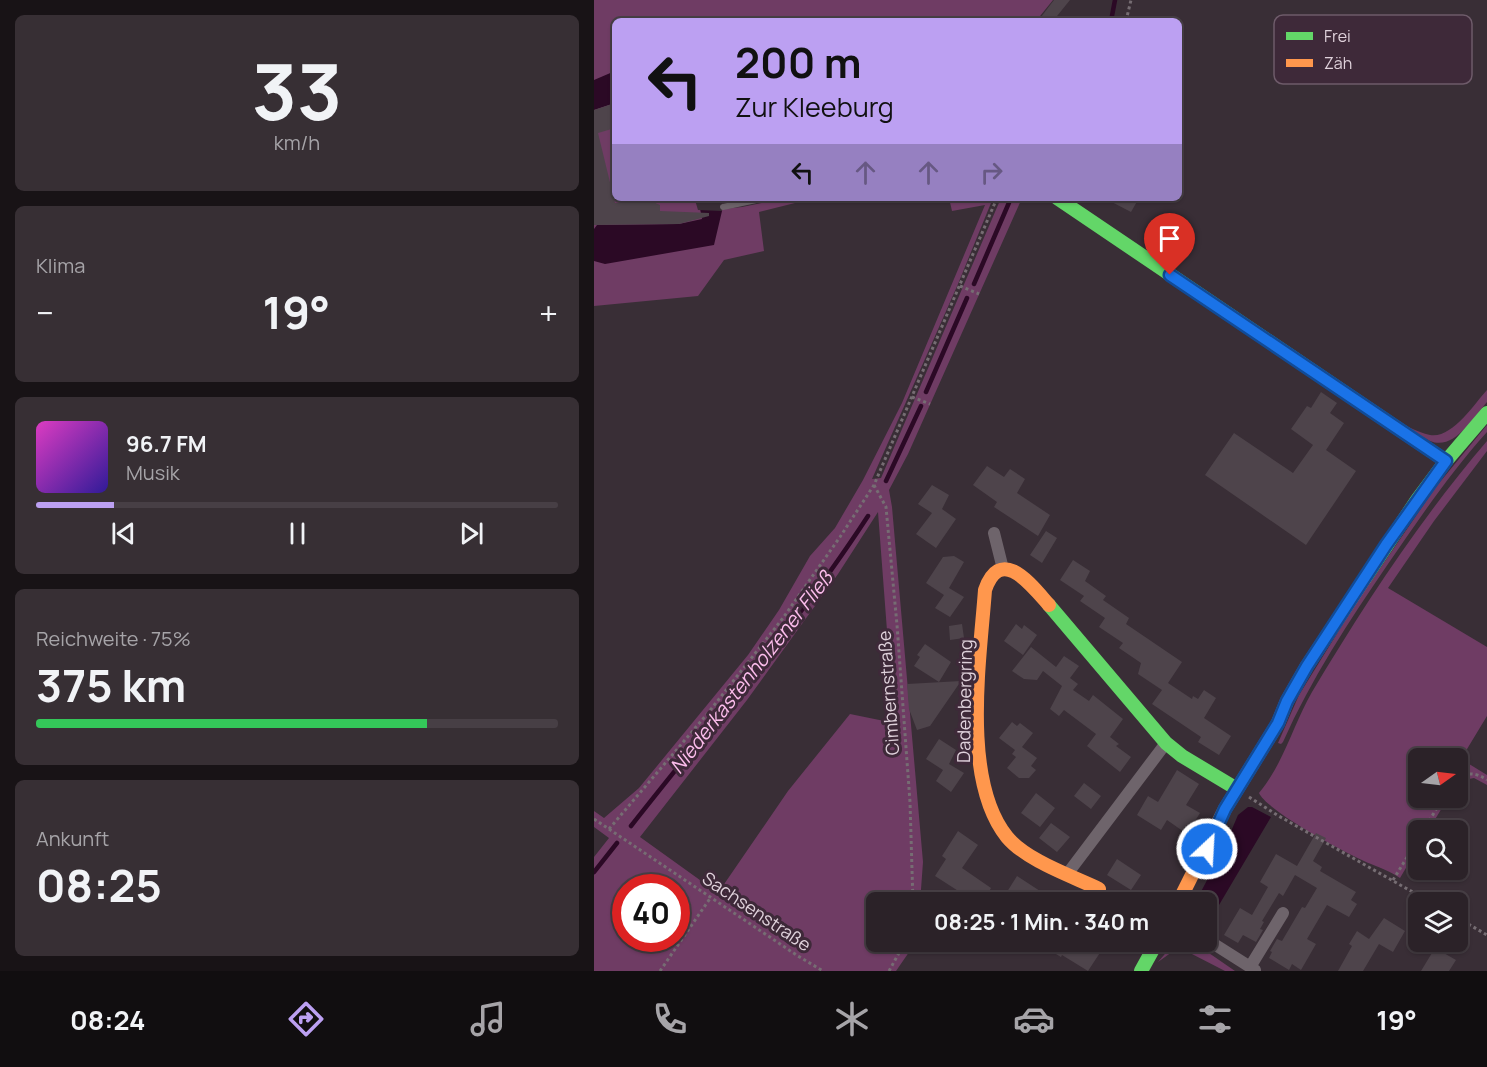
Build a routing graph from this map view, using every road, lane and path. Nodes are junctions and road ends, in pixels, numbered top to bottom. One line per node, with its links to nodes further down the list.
1 (1131, 0): 2 (path)
2 (1127, 18)
3 (752, 201): 6 (lane)
4 (996, 201): 7 (path)
5 (1061, 201): 12 (street)
6 (723, 207)
7 (960, 286): 8 (path); 9 (path)
8 (979, 294)
9 (912, 397): 10 (path); 13 (path)
10 (930, 404)
11 (1487, 413): 12 (street)
12 (1446, 461): 19 (street)
13 (874, 485): 21 (path); 26 (path, Cimbernstraße)
14 (994, 533): 15 (street)
15 (1003, 569): 16 (street); 23 (street, Dadenbergring)
16 (1166, 743): 19 (street); 23 (street)
17 (1468, 773): 18 (path)
18 (1487, 780)
19 (1238, 789): 24 (path); 27 (street)
20 (594, 819): 21 (path, Sachsenstraße)
21 (609, 829): 29 (path, Sachsenstraße)
22 (1408, 856): 24 (path)
23 (1068, 873): 25 (street, Dadenbergring)
24 (1394, 880): 28 (path)
25 (1099, 889)
26 (913, 892)
27 (1184, 892)
28 (1414, 892)
29 (711, 897): 37 (path); 38 (path, Sachsenstraße)
30 (1283, 913): 36 (street)
31 (1468, 924): 32 (path)
32 (1487, 935)
33 (1217, 946): 36 (street)
34 (899, 952): 39 (path)
35 (1151, 952): 40 (street)
36 (1253, 969)
37 (660, 971)
38 (823, 971)
39 (889, 971)
40 (1141, 971)

